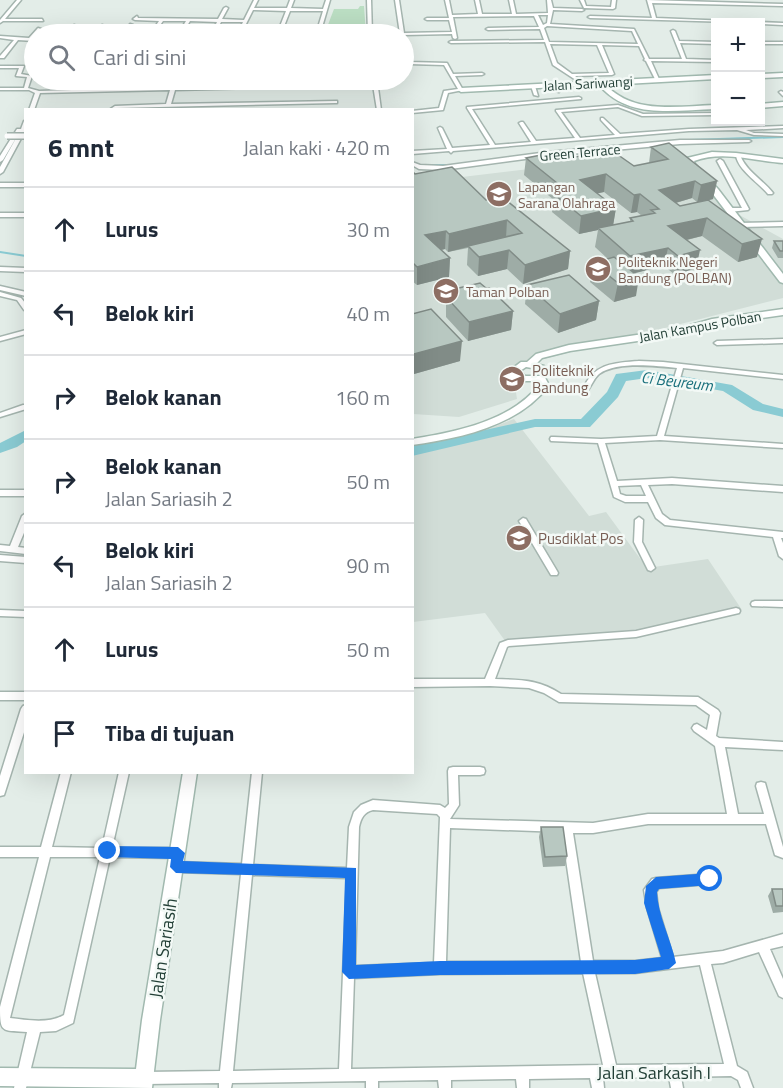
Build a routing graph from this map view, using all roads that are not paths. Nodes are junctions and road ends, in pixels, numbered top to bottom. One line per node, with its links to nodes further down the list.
1 (19, 0): 34 (street)
2 (256, 0): 16 (street)
3 (292, 0): 17 (street)
4 (327, 0): 18 (street)
5 (369, 0): 44 (street)
6 (397, 0): 45 (street)
7 (447, 0): 25 (street)
8 (477, 0): 21 (street)
9 (511, 0): 22 (street)
10 (549, 0): 20 (street)
11 (582, 0): 13 (street)
12 (650, 1): 14 (street); 30 (street)
13 (614, 2)
14 (783, 5)
15 (226, 8): 33 (street)
16 (252, 9): 17 (street); 35 (street)
17 (288, 9): 18 (street); 42 (street)
18 (324, 10): 43 (street)
19 (582, 10): 20 (street)
20 (551, 12): 23 (street); 48 (street)
21 (482, 15): 22 (street); 25 (street); 49 (street)
22 (514, 15): 23 (street)
23 (536, 15): 48 (street)
24 (137, 16): 27 (street)
25 (451, 17): 28 (street); 52 (street)
26 (590, 17): 29 (street)
27 (162, 19): 32 (street); 38 (street)
28 (426, 19)
29 (633, 19): 30 (street); 47 (street)
30 (654, 19): 36 (street)
31 (42, 20): 34 (street)
32 (189, 20): 33 (street); 39 (street)
33 (220, 20): 35 (street); 40 (street)
34 (1, 21)
35 (246, 21): 41 (street)
36 (711, 21)
37 (765, 23): 46 (street)
38 (159, 24)
39 (186, 24)
40 (218, 24)
41 (245, 24)
42 (283, 24)
43 (320, 24)
44 (370, 24)
45 (401, 24)
46 (783, 24)
47 (634, 25)
48 (543, 26): 49 (street); 59 (street); 65 (street)
49 (488, 29): 58 (street)
50 (673, 31): 60 (street)
51 (706, 32): 61 (street)
52 (451, 33): 53 (street); 57 (street)
53 (414, 34)
54 (0, 37): 55 (street)
55 (16, 39): 56 (street); 68 (street)
56 (24, 40)
57 (453, 42): 58 (street); 66 (street)
58 (490, 42): 59 (street)
59 (546, 42): 64 (street); 76 (street)
60 (677, 42): 61 (street); 70 (street)
61 (710, 43)
62 (765, 43): 63 (street)
63 (781, 43): 67 (street)
64 (599, 44): 65 (street); 76 (street)
65 (638, 45): 69 (street)
66 (452, 50)
67 (783, 52)
68 (2, 57)
69 (646, 60): 70 (street); 81 (street)
70 (685, 61): 71 (street)
71 (711, 61)
72 (414, 63): 75 (street)
73 (0, 67): 78 (street)
74 (482, 74): 75 (street)
75 (454, 75): 91 (street)
76 (572, 75): 83 (street)
77 (783, 75): 79 (street)
78 (24, 76)
79 (765, 76)
80 (711, 77): 81 (street, Jalan Sariwangi)
81 (657, 80): 82 (street, Jalan Sariwangi)
82 (600, 82): 83 (street, Jalan Sariwangi); 100 (street)
83 (582, 83): 84 (street, Jalan Sariwangi)
84 (533, 86): 91 (street, Jalan Sariwangi); 93 (street)
85 (24, 88): 86 (street)
86 (0, 89)
87 (32, 90): 92 (street)
88 (128, 90): 92 (street)
89 (173, 90): 97 (street)
90 (376, 90): 104 (street)
91 (461, 90): 105 (street)
92 (38, 92): 101 (street)
93 (536, 95)
94 (579, 98): 122 (street)
95 (335, 102): 99 (street)
96 (783, 104): 98 (street)
97 (168, 106): 102 (street); 103 (street)
98 (765, 106)
99 (232, 107): 103 (street)
100 (711, 107)
101 (32, 108)
102 (140, 108)
103 (196, 108)
104 (379, 108)
105 (414, 112)
106 (711, 114): 117 (street)
107 (603, 119): 114 (street)
108 (521, 123): 121 (street)
109 (783, 127): 112 (street)
110 (23, 128): 118 (street); 120 (street)
111 (440, 128): 123 (street)
112 (738, 129): 114 (street); 115 (street)
113 (0, 135): 116 (street, bridge)
114 (618, 135): 117 (street)
115 (783, 135)
116 (24, 136)
117 (578, 139): 121 (street)
118 (11, 141): 120 (street); 126 (street)
119 (749, 141): 129 (street, Green Terrace)
120 (18, 142): 130 (street)
121 (535, 143): 122 (street)
122 (495, 147): 123 (street)
123 (451, 151): 124 (street)
124 (414, 153)
125 (738, 156): 128 (street); 133 (street); 134 (street)
126 (0, 160)
127 (720, 161): 134 (street)
128 (783, 161)
129 (414, 164)
130 (0, 172)
131 (0, 187): 132 (street)
132 (24, 187)
133 (770, 193)
134 (729, 210): 137 (street)
135 (0, 215): 136 (street)
136 (24, 215)
137 (739, 225): 138 (street); 141 (street)
138 (783, 225)
139 (0, 269): 140 (street)
140 (24, 270)
141 (783, 280)
142 (0, 288): 144 (street)
143 (0, 294): 145 (street)
144 (24, 294)
145 (24, 306)
146 (783, 312): 151 (street, Jalan Kampus Polban)
147 (24, 333): 148 (street)
148 (0, 339)
149 (783, 340): 150 (street)
150 (717, 343)
151 (536, 370): 154 (street); 154 (street); 156 (street, Jalan Kampus Polban)
152 (678, 375): 153 (street); 155 (street); 159 (street)
153 (783, 377)
154 (526, 380): 156 (street)
155 (586, 389)
156 (524, 404): 162 (street, Jalan Kampus Polban)
157 (24, 408): 158 (street)
158 (0, 415)
159 (660, 438): 161 (street); 163 (street)
160 (554, 439): 161 (street)
161 (601, 441): 165 (street)
162 (414, 442)
163 (783, 446)
164 (643, 482): 165 (street); 166 (street); 169 (street)
165 (614, 484): 169 (street)
166 (783, 489)
167 (24, 493): 168 (street)
168 (0, 494)
169 (650, 499): 173 (street)
170 (639, 520): 180 (street)
171 (24, 521): 175 (street)
172 (523, 521): 181 (street)
173 (780, 535): 177 (street)
174 (0, 548): 175 (street)
175 (14, 548): 176 (street)
176 (24, 550)
177 (783, 556)
178 (0, 558): 179 (street)
179 (24, 560)
180 (651, 568)
181 (554, 573)
182 (755, 604): 183 (street)
183 (783, 604)
184 (736, 611): 188 (street)
185 (1, 614): 186 (street)
186 (24, 614)
187 (414, 682): 188 (street)
188 (489, 682): 193 (street)
189 (0, 696): 190 (street)
190 (24, 696)
191 (24, 715): 200 (street)
192 (697, 728): 193 (street)
193 (715, 740): 194 (street); 203 (street)
194 (783, 746)
195 (480, 771): 204 (street)
196 (65, 774): 209 (street)
197 (124, 774): 207 (street)
198 (190, 774): 211 (street, Jalan Sariasih)
199 (257, 774): 212 (street)
200 (3, 775): 202 (street)
201 (761, 786): 205 (street)
202 (0, 792)
203 (733, 818): 205 (street); 206 (street)
204 (445, 819): 206 (street); 213 (street); 219 (street)
205 (770, 819): 210 (street)
206 (567, 828): 220 (street)
207 (108, 851): 209 (street); 211 (street); 223 (street)
208 (0, 852): 209 (street)
209 (45, 852): 223 (street)
210 (783, 854)
211 (177, 860): 212 (street); 235 (street, Jalan Sariasih)
212 (248, 869): 213 (street); 236 (street)
213 (352, 873): 221 (street)
214 (710, 879): 218 (street)
215 (783, 940): 216 (street)
216 (763, 948): 217 (street); 222 (street)
217 (704, 959): 218 (street); 224 (street)
218 (669, 963): 220 (street)
219 (440, 968): 220 (street); 221 (street)
220 (588, 968): 226 (street)
221 (349, 972): 229 (street)
222 (783, 992)
223 (35, 1026): 234 (street)
224 (732, 1070): 227 (street, Jalan Sarkasih I); 240 (street)
225 (596, 1072): 226 (street, Jalan Sarkasih I); 228 (street, Jalan Sarkasih I); 238 (street)
226 (611, 1072): 227 (street, Jalan Sarkasih I)
227 (674, 1072): 239 (street)
228 (522, 1073): 233 (street, Jalan Sarkasih I); 237 (street)
229 (345, 1075): 231 (street, Jalan Sarkasih I); 232 (street, Jalan Sarkasih I)
230 (0, 1077): 234 (street)
231 (297, 1082): 236 (street, Jalan Sarkasih I)
232 (372, 1082): 233 (street, Jalan Sarkasih I)
233 (444, 1082)
234 (21, 1083): 235 (street)
235 (143, 1083): 236 (street, Jalan Sarkasih I)
236 (226, 1083)
237 (523, 1088)
238 (598, 1088)
239 (677, 1088)
240 (747, 1088)

